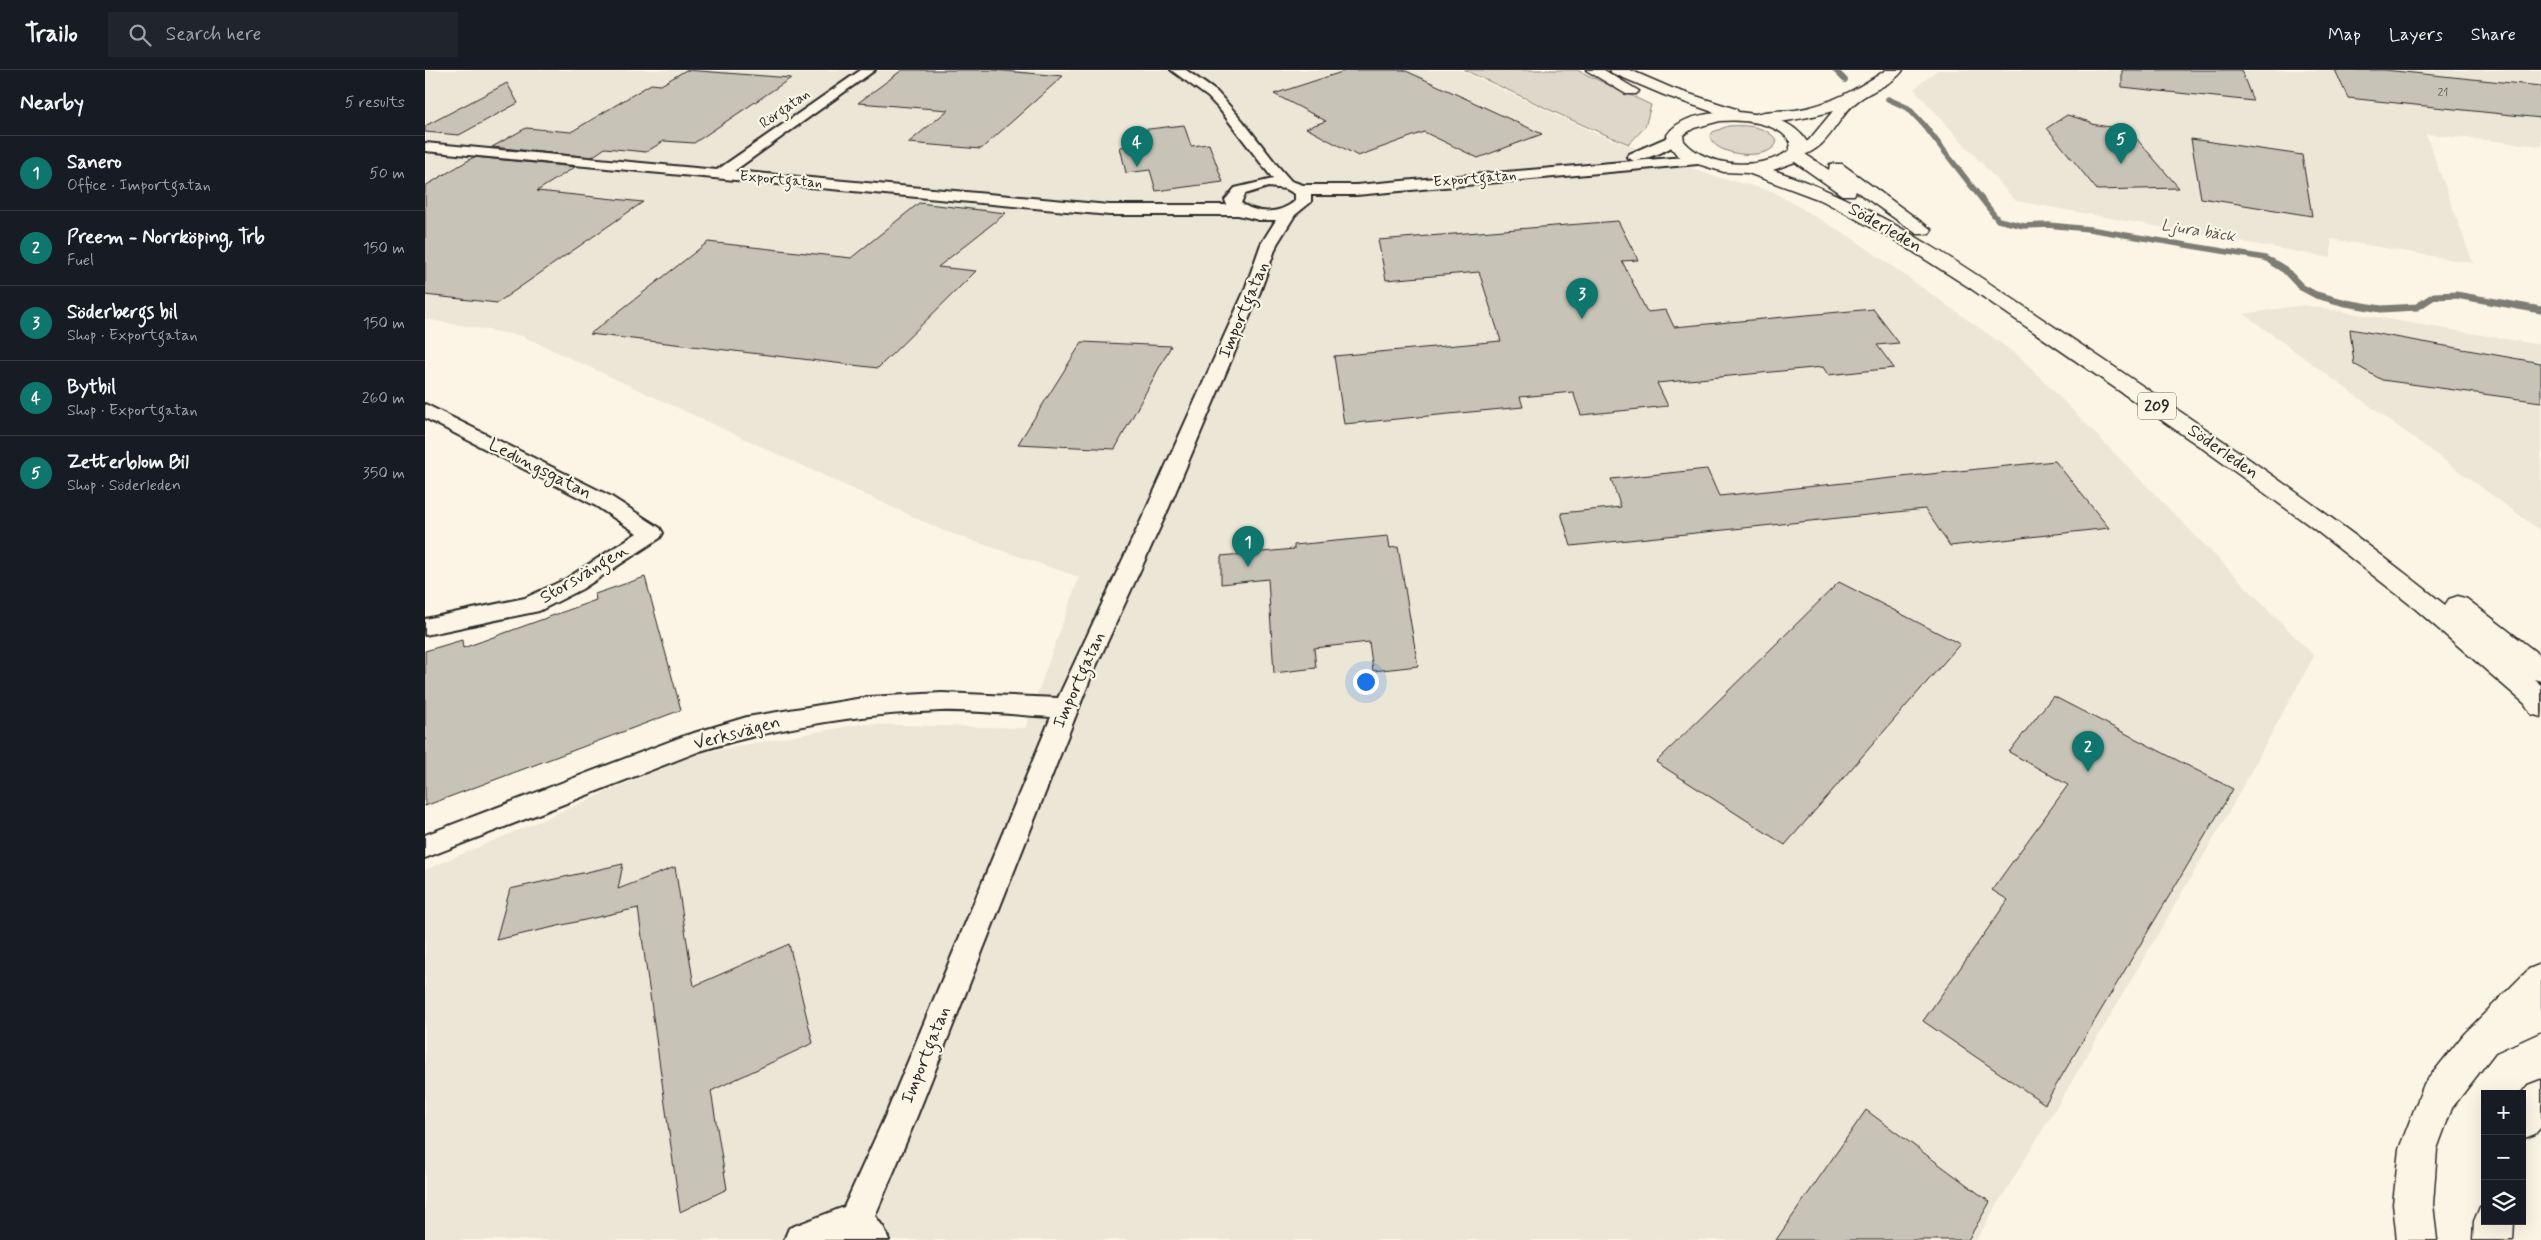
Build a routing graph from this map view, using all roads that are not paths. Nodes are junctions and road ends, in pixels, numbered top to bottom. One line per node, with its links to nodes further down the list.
1 (869, 70): 18 (street, Rörgatan)
2 (1177, 70): 11 (street)
3 (1593, 70): 7 (main road)
4 (1600, 70): 10 (main road)
5 (1617, 70): 9 (main road)
6 (1897, 70): 8 (main road)
7 (1642, 97)
8 (1852, 98): 9 (main road); 12 (main road)
9 (1751, 118): 10 (main road); 14 (main road)
10 (1681, 124): 15 (main road); 16 (street, Exportgatan)
11 (1247, 132): 19 (street); 20 (street)
12 (1815, 143): 14 (main road); 26 (main road, Söderleden / 209)
13 (425, 147): 18 (street, Exportgatan)
14 (1797, 153): 17 (main road); 26 (main road, Söderleden / 209)
15 (1698, 160): 16 (street, Exportgatan); 17 (main road)
16 (1594, 168): 21 (street, Exportgatan)
17 (1749, 168): 30 (main road, Söderleden / 209)
18 (719, 175): 22 (street, Exportgatan)
19 (1286, 184): 20 (street); 21 (street)
20 (1249, 187): 22 (street)
21 (1302, 196): 23 (street)
22 (1237, 202): 24 (street)
23 (1289, 212): 24 (street); 25 (street, Importgatan)
24 (1253, 215): 25 (street, Importgatan)
25 (1269, 244): 31 (street, Importgatan)
26 (1963, 260): 30 (main road, Söderleden / 209)
27 (425, 410): 28 (street, Ledungsgatan)
28 (652, 532): 29 (street, Storsvängen)
29 (425, 627)
30 (2539, 693)
31 (1066, 708): 32 (street, Verksvägen); 39 (street, Importgatan)
32 (425, 847)
33 (2541, 980): 35 (main road)
34 (2541, 1013): 35 (main road)
35 (2477, 1046): 41 (main road)
36 (2541, 1098): 37 (main road)
37 (2526, 1116)
38 (2494, 1225): 42 (main road)
39 (864, 1230): 40 (street)
40 (801, 1240)
41 (2417, 1240)
42 (2493, 1240)

